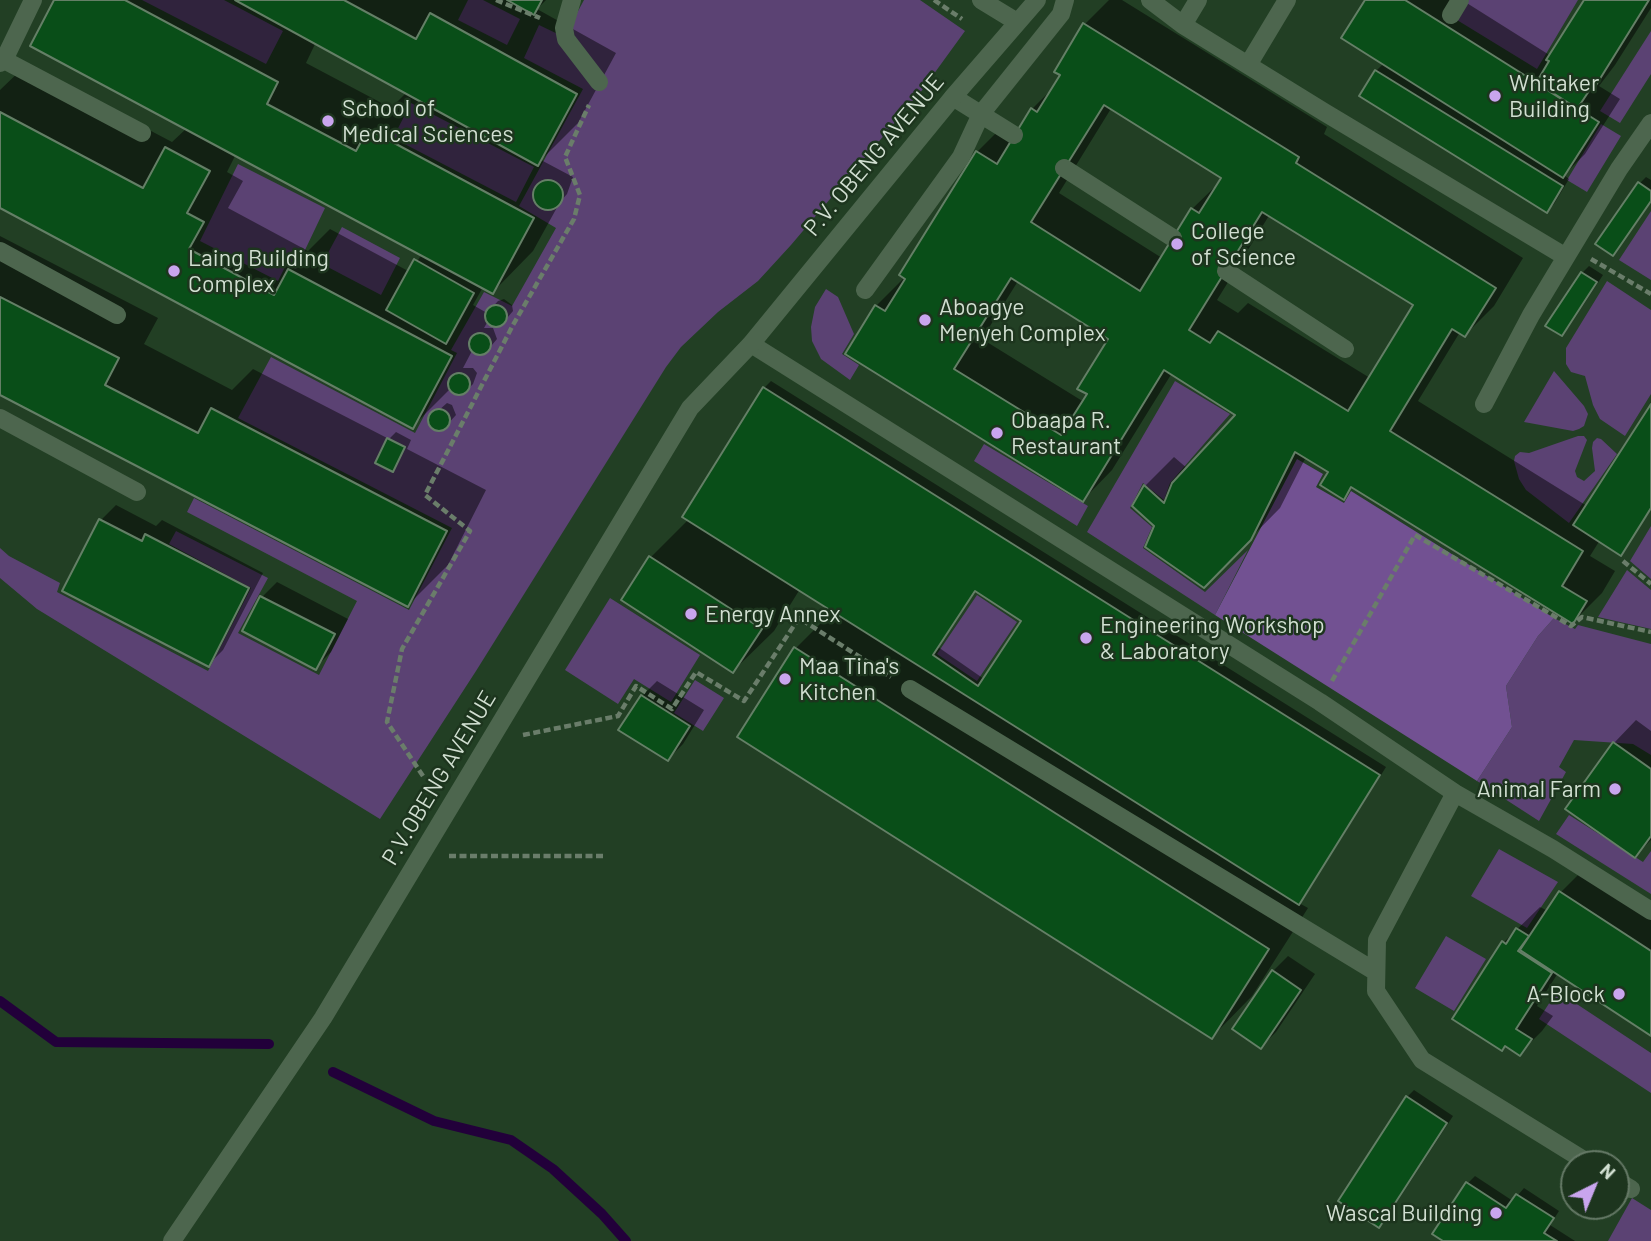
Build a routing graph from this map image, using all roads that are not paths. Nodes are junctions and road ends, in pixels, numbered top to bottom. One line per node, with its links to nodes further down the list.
1 (33, 0): 11 (street)
2 (572, 0): 13 (street)
3 (981, 0): 9 (street)
4 (1037, 0): 9 (street, P.V. OBENG AVENUE)
5 (1065, 0): 15 (street)
6 (1150, 0): 10 (street)
7 (1198, 0): 10 (street)
8 (1287, 0): 12 (street)
9 (1017, 22): 14 (street, P.V. OBENG AVENUE)
10 (1183, 24): 12 (street)
11 (2, 61): 17 (street)
12 (1248, 65): 22 (street)
13 (599, 82)
14 (953, 97): 15 (street); 26 (street, P.V. OBENG AVENUE)
15 (981, 114): 18 (street); 24 (street)
16 (1651, 122): 22 (street)
17 (142, 133)
18 (1014, 135)
19 (1064, 168): 20 (street)
20 (1173, 237)
21 (0, 251): 25 (street)
22 (1569, 252): 28 (street)
23 (1226, 271): 27 (street)
24 (865, 290)
25 (117, 315)
26 (751, 344): 32 (street); 36 (street, P.V.OBENG AVENUE)
27 (1345, 349)
28 (1484, 404)
29 (0, 418): 30 (street)
30 (137, 492)
31 (910, 689): 34 (street)
32 (1455, 793): 33 (street); 34 (street)
33 (1651, 911)
34 (1376, 972): 35 (street)
35 (1567, 1150)
36 (172, 1241)

